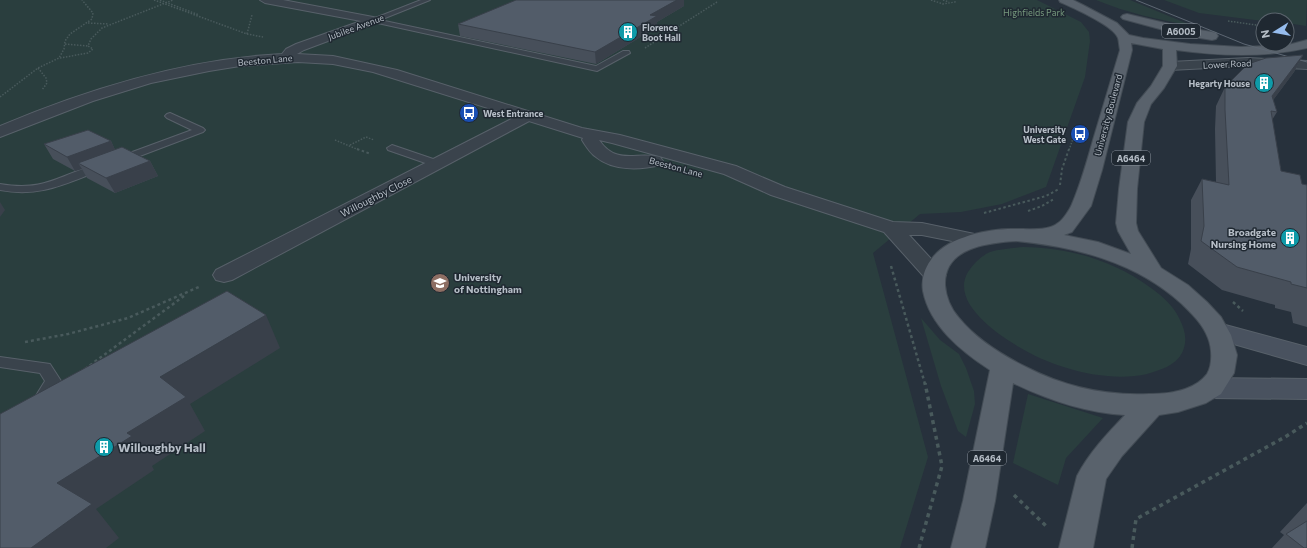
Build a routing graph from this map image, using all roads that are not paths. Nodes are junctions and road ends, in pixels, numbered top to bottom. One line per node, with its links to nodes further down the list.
1 (265, 0): 6 (street)
2 (427, 0): 6 (lane, Jubilee Avenue)
3 (1064, 0): 7 (main road)
4 (1088, 0): 5 (main road)
5 (1105, 7)
6 (373, 20): 13 (lane); 14 (street, Jubilee Avenue)
7 (1124, 38): 10 (main road, A6005); 26 (main road, University Boulevard / A6464)
8 (1224, 38): 10 (main road, A6005)
9 (1255, 40): 10 (main road, A6005)
10 (1164, 41): 12 (main road, A6005); 16 (main road)
11 (1295, 42): 12 (main road, A6005)
12 (1307, 43)
13 (626, 53)
14 (287, 57): 18 (street, Beeston Lane); 19 (street, Beeston Lane)
15 (1307, 65): 16 (street, Lower Road)
16 (1170, 66): 28 (main road, A6464)
17 (170, 116): 23 (lane)
18 (528, 116): 20 (street, Beeston Lane); 22 (street, Willoughby Close)
19 (0, 132)
20 (584, 136): 24 (street, Beeston Lane); 24 (street, Beeston Lane)
21 (392, 148): 22 (lane)
22 (438, 164): 29 (street, Willoughby Close)
23 (0, 187)
24 (778, 191): 25 (street, Beeston Lane)
25 (891, 228): 27 (street); 30 (street)
26 (1038, 236): 27 (main road); 28 (main road)
27 (977, 240): 30 (main road)
28 (1153, 273): 31 (main road)
29 (224, 275)
30 (935, 276): 34 (main road)
31 (1218, 331): 32 (main road); 35 (main road)
32 (1307, 356)
33 (0, 362): 37 (lane)
34 (1003, 367): 38 (main road); 39 (main road, A6464)
35 (1210, 388): 36 (main road); 38 (main road)
36 (1307, 389)
37 (36, 404)
38 (1150, 406): 40 (main road)
39 (968, 548)
40 (1076, 548)

